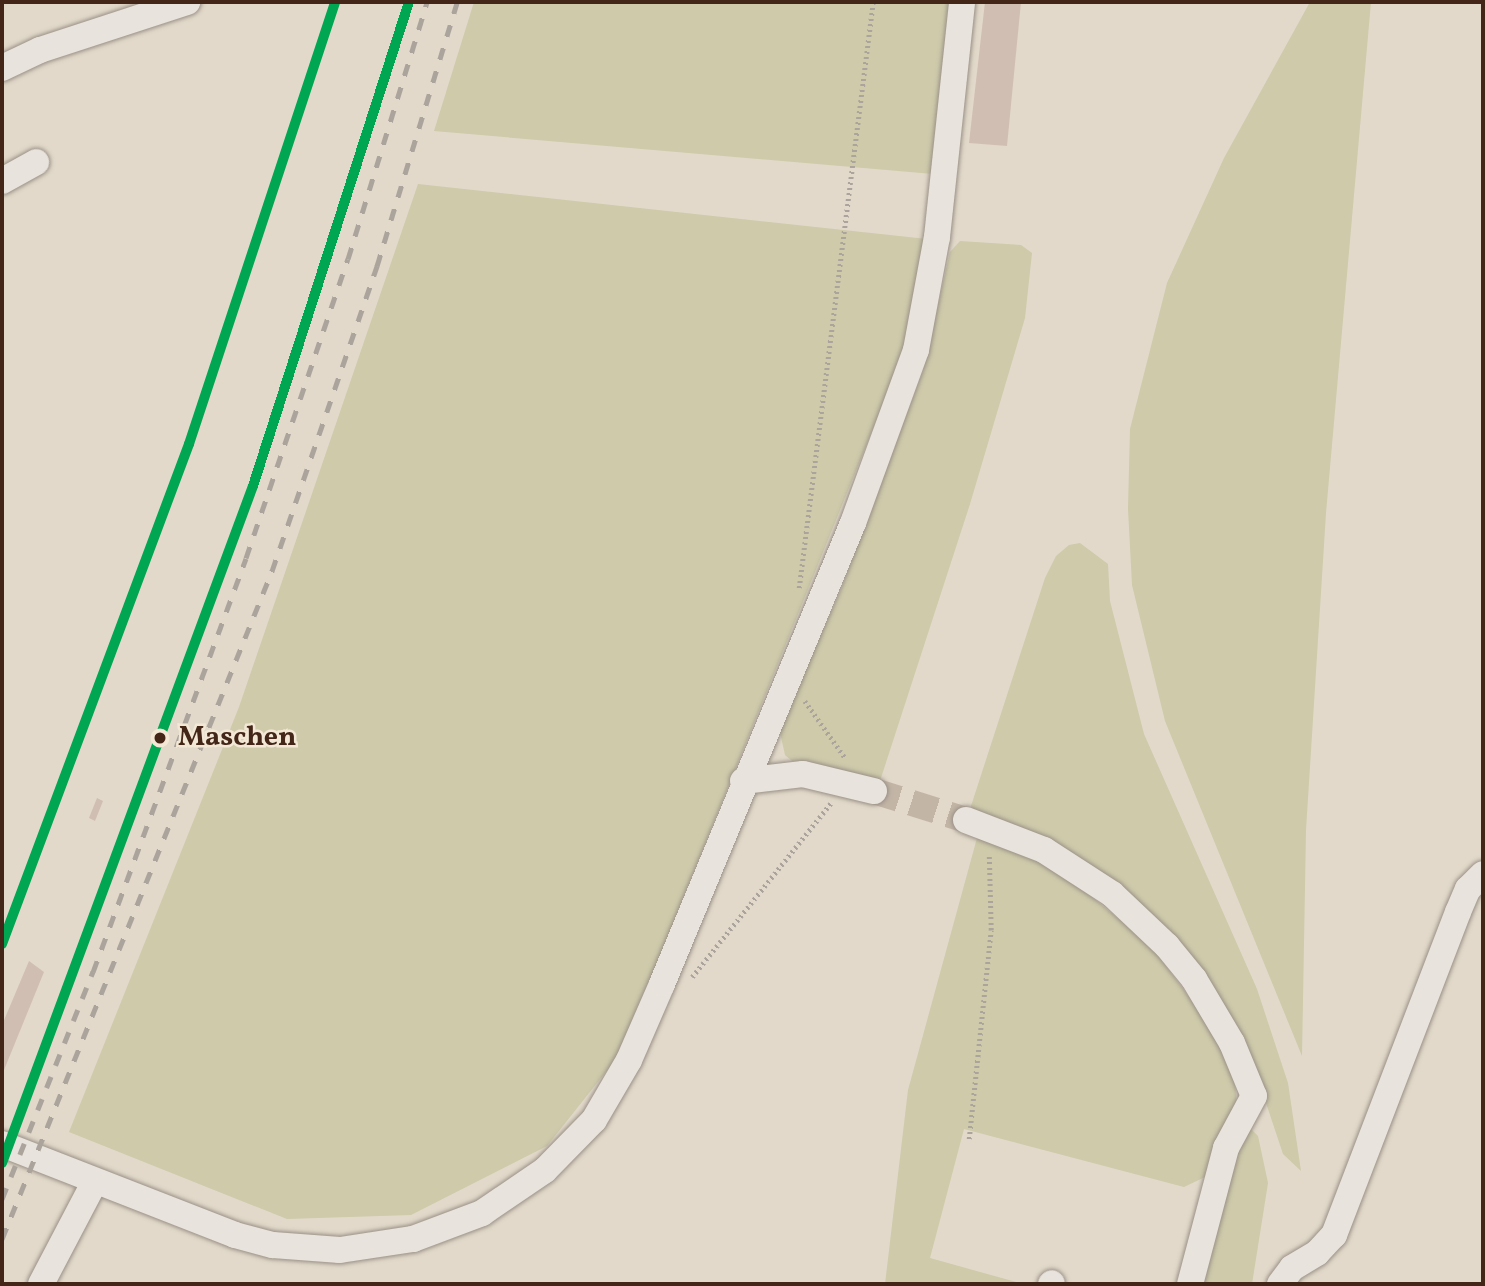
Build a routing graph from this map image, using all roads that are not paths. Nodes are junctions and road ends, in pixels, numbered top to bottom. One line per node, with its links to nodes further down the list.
1 (187, 2): 3 (street)
2 (962, 2): 6 (street)
3 (2, 68)
4 (36, 162): 5 (street)
5 (2, 181)
6 (743, 781): 7 (street); 11 (street)
7 (871, 790)
8 (974, 823): 13 (street)
9 (1483, 874): 14 (street)
10 (2, 1144): 11 (street)
11 (95, 1181): 12 (street)
12 (41, 1284)
13 (1190, 1284)
14 (1280, 1284)

